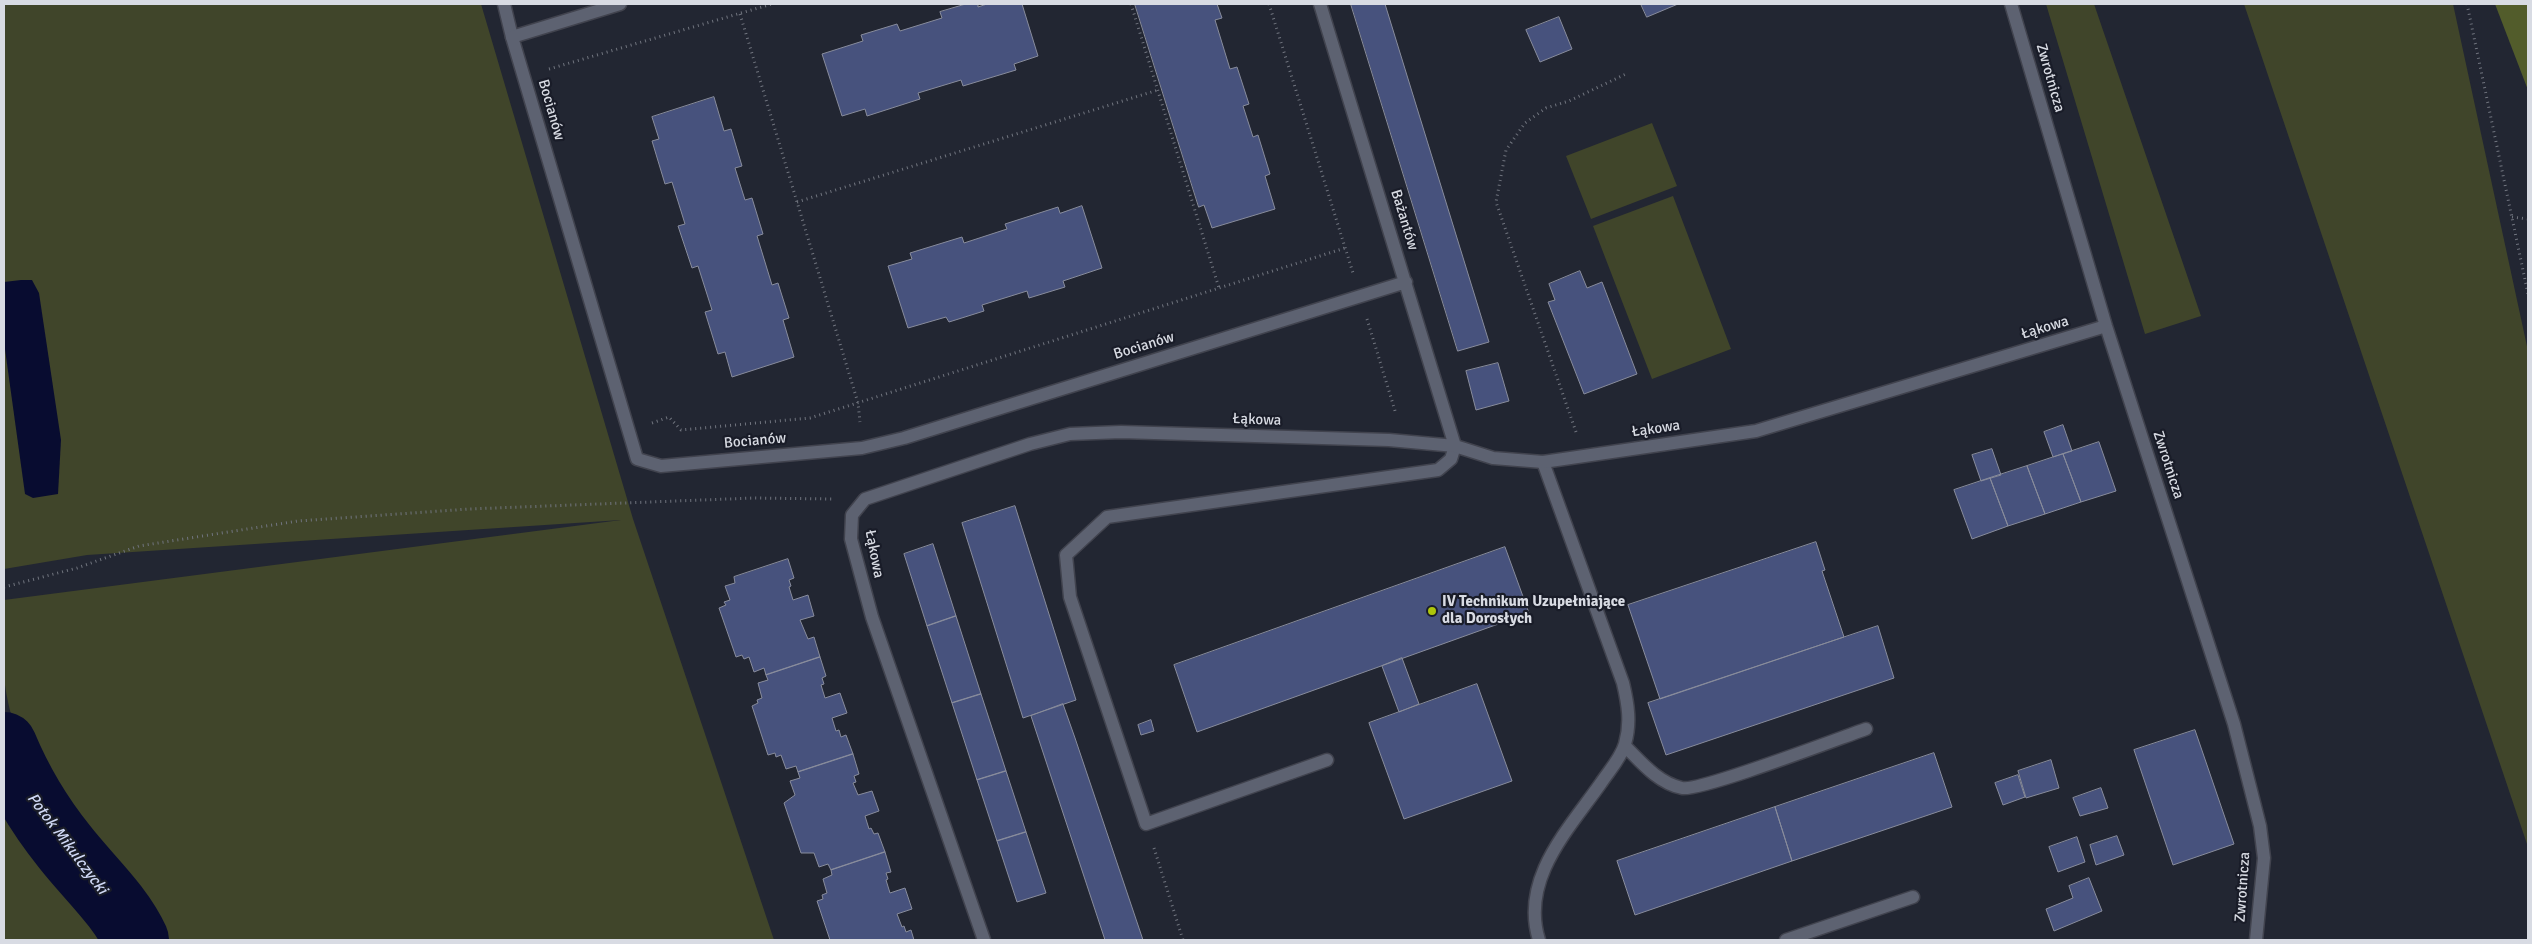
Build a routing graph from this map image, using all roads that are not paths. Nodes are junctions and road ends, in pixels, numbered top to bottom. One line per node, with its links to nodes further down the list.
1 (504, 4): 5 (street, Bocianów)
2 (620, 4): 5 (street)
3 (1320, 4): 6 (street, Bażantów)
4 (2011, 4): 7 (street, Zwrotnicza)
5 (512, 37): 6 (street, Bocianów)
6 (1406, 282): 8 (street, Bażantów)
7 (2106, 326): 9 (street, Łąkowa); 17 (street, Zwrotnicza)
8 (1454, 446): 9 (street, Łąkowa); 12 (street); 14 (street, Łąkowa)
9 (1543, 462): 11 (street)
10 (1866, 729): 11 (street)
11 (1624, 746): 15 (street)
12 (1327, 760)
13 (1913, 898): 16 (street)
14 (984, 940)
15 (1539, 940)
16 (1786, 940)
17 (2256, 940)

